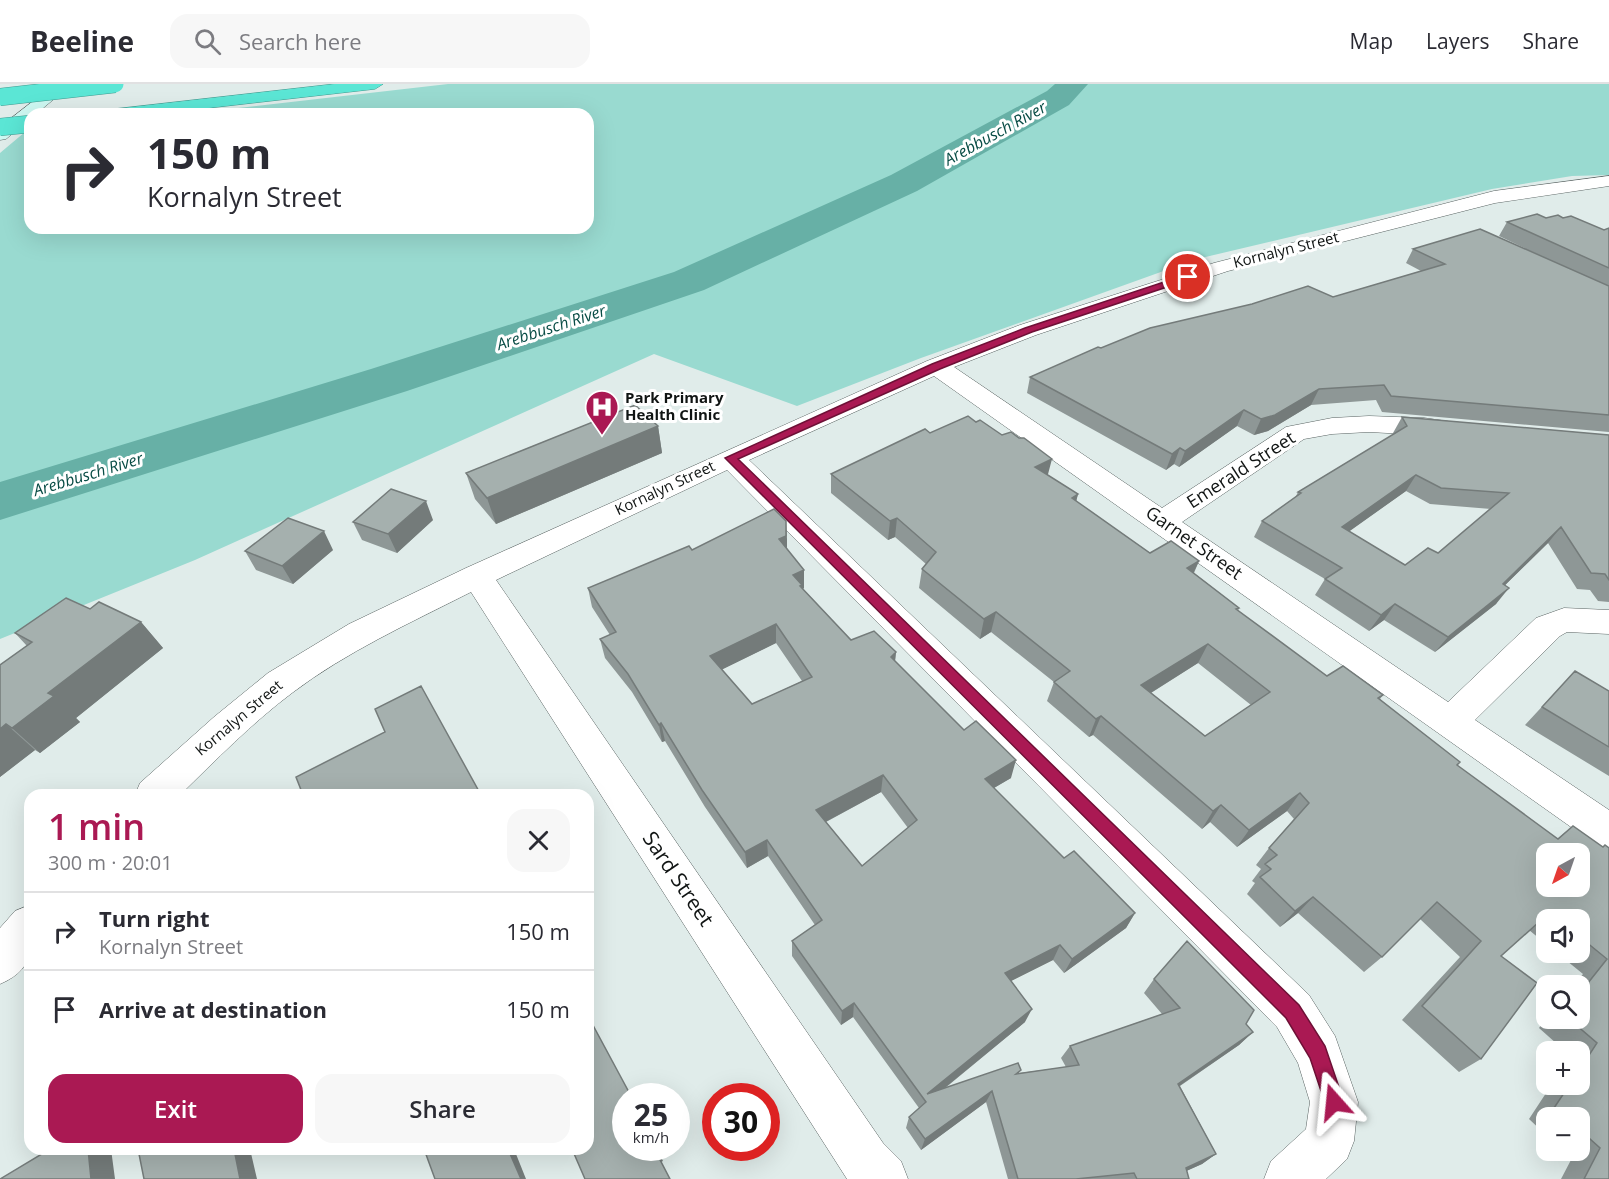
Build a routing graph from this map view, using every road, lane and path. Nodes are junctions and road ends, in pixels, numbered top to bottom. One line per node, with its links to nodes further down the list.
1 (64, 84): 5 (main road)
2 (117, 84): 4 (highway, bridge)
3 (375, 84): 6 (highway)
4 (0, 97)
5 (34, 108)
6 (167, 108)
7 (24, 116): 10 (main road)
8 (24, 125): 9 (highway, bridge)
9 (0, 127)
10 (0, 135)
11 (1609, 181): 12 (street, Kornalyn Street)
12 (1572, 184): 13 (street); 14 (street, Kornalyn Street)
13 (1609, 198)
14 (1428, 213): 15 (street); 16 (street, Kornalyn Street)
15 (1458, 227)
16 (936, 366): 18 (street, Kornalyn Street); 19 (street, Garnet Street)
17 (1463, 430): 19 (street, Emerald Street)
18 (731, 458): 20 (street, Kornalyn Street); 28 (street)
19 (1164, 521): 22 (street, Garnet Street)
20 (477, 576): 23 (street, Kornalyn Street); 27 (street, Sard Street)
21 (1609, 621): 22 (street)
22 (1449, 723): 24 (street, Garnet Street)
23 (160, 789)
24 (1609, 832)
25 (24, 932): 26 (street)
26 (0, 962)
27 (883, 1179)
28 (1289, 1179)

